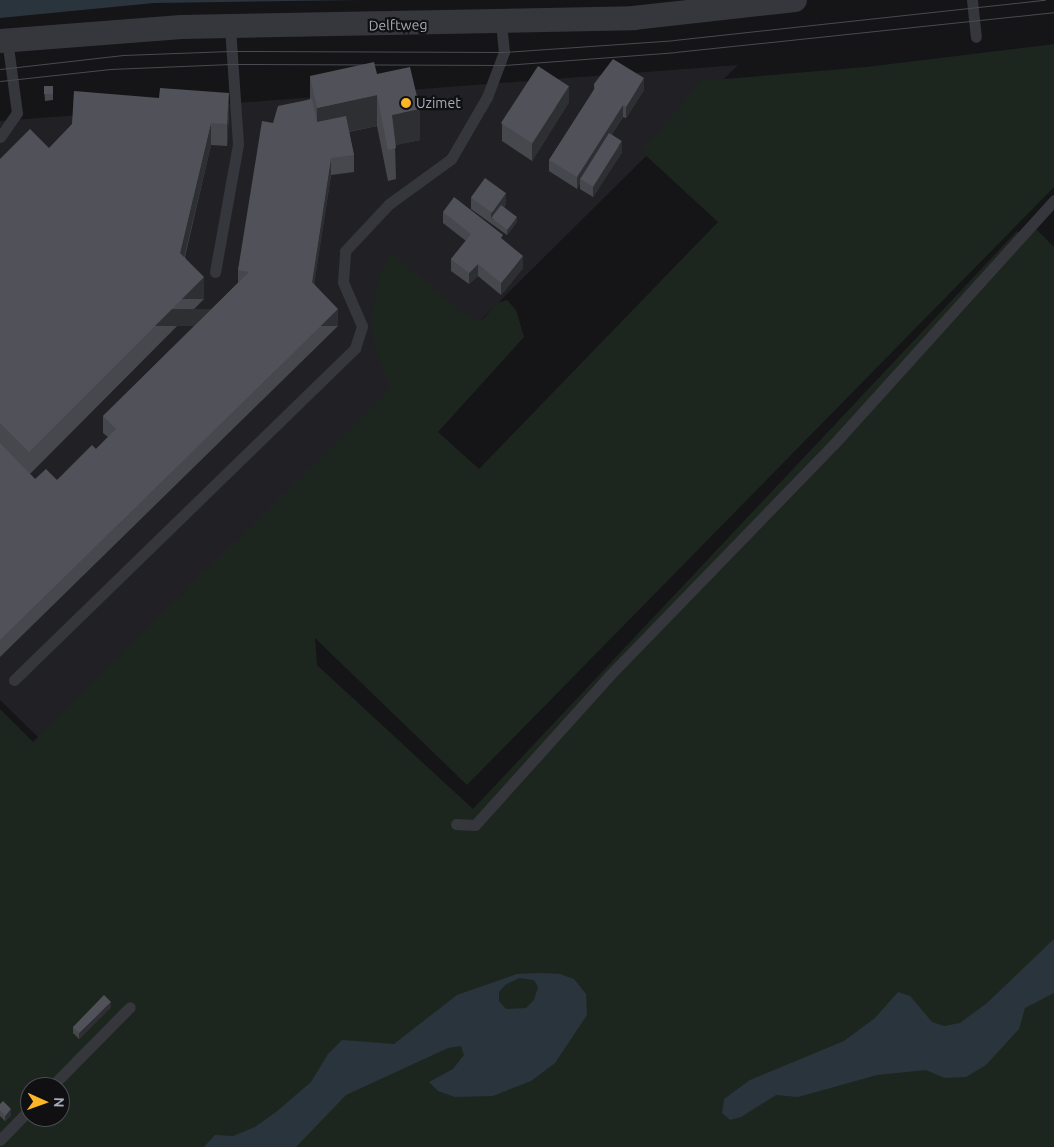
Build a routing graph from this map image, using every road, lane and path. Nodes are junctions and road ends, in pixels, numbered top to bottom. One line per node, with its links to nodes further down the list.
1 (795, 0): 3 (street, Delftweg)
2 (972, 0): 5 (lane)
3 (501, 22): 4 (street, Delftweg); 10 (lane)
4 (230, 26): 6 (street, Delftweg); 9 (lane)
5 (976, 37)
6 (4, 40): 7 (lane)
7 (0, 137)
8 (1054, 200): 11 (lane)
9 (215, 272)
10 (14, 680)
11 (456, 824)
12 (130, 1006): 13 (lane)
13 (62, 1077)
14 (20, 1119): 15 (lane)
15 (0, 1140)

